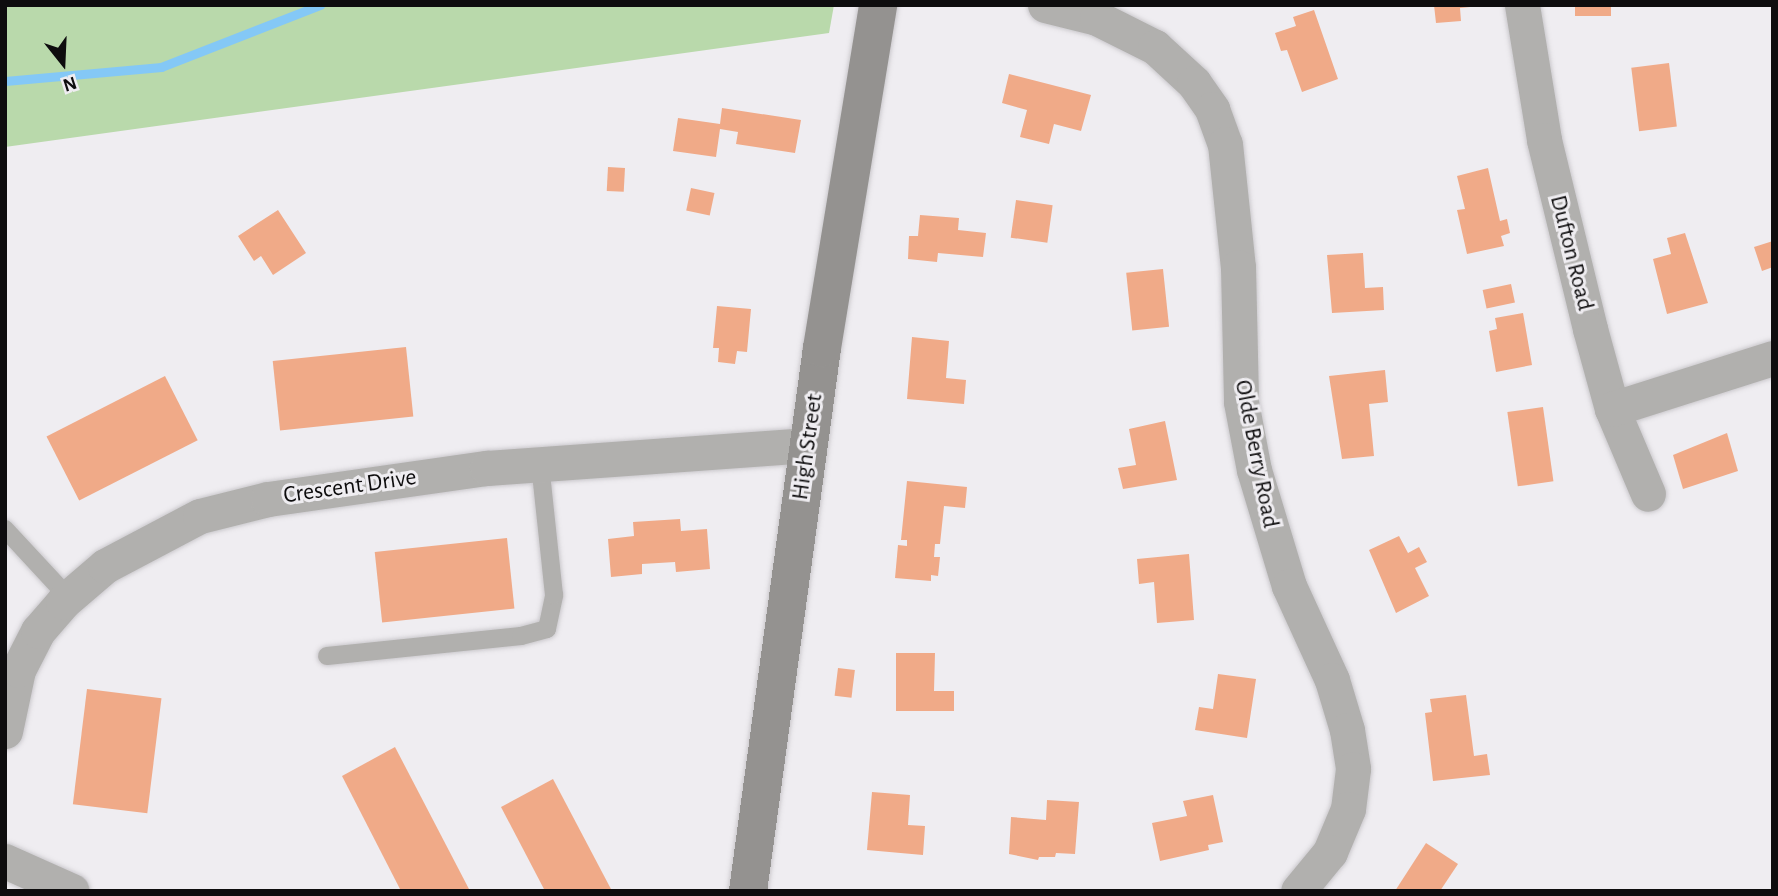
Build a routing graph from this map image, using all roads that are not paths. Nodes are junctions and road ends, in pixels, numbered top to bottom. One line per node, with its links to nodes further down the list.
1 (878, 5): 6 (main road, High Street)
2 (1045, 5): 16 (street, Olde Berry Road)
3 (1522, 5): 5 (street, Dufton Road)
4 (1773, 358): 5 (street)
5 (1612, 409): 8 (street, Dufton Road)
6 (808, 445): 7 (street, Crescent Drive); 15 (main road, High Street)
7 (540, 464): 10 (street, Crescent Drive); 11 (lane)
8 (1648, 494)
9 (5, 528): 10 (lane)
10 (68, 597): 12 (street, Crescent Drive)
11 (327, 656)
12 (5, 731)
13 (7, 866): 14 (street)
14 (72, 891)
15 (748, 891)
16 (1298, 891)

